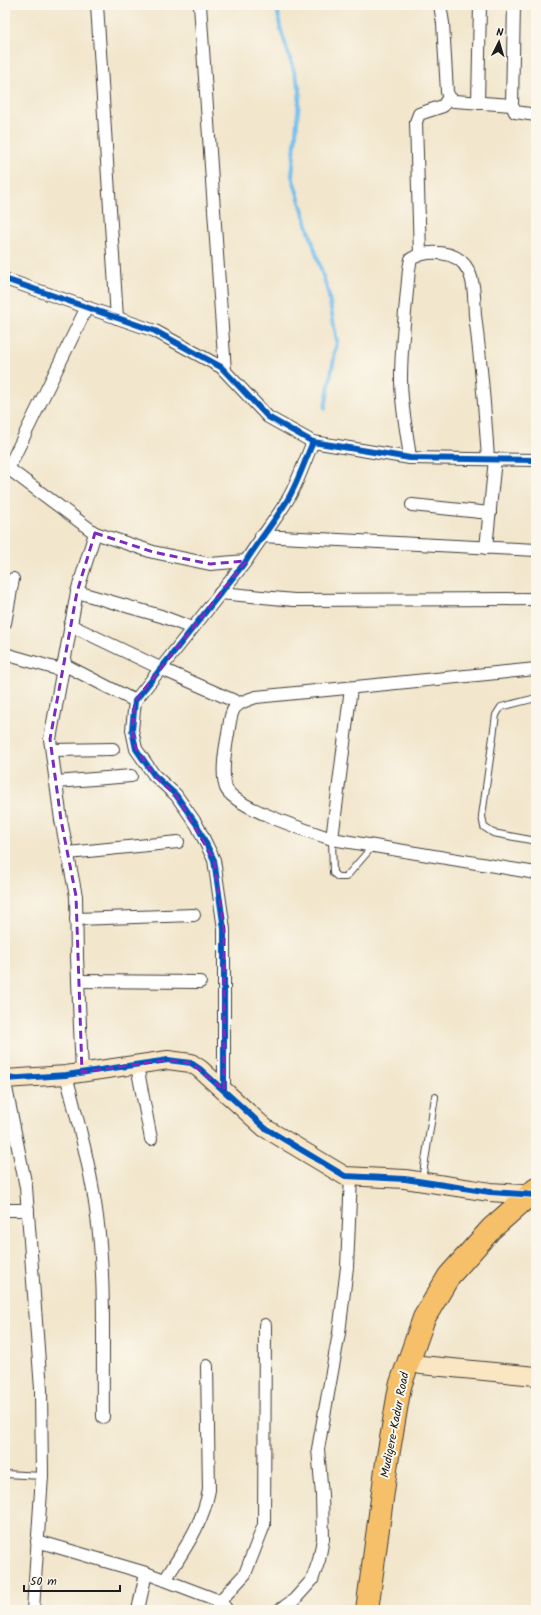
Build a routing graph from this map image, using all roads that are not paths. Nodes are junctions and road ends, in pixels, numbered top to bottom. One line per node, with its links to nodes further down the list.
1 (97, 5): 13 (street)
2 (200, 5): 14 (street)
3 (440, 5): 6 (street)
4 (480, 5): 7 (street)
5 (514, 5): 8 (street)
6 (449, 97): 7 (street); 10 (street)
7 (478, 103): 8 (street)
8 (512, 106): 9 (street)
9 (536, 115)
10 (420, 254): 16 (street); 17 (street)
11 (5, 279): 12 (street)
12 (87, 307): 13 (street); 19 (street)
13 (117, 318): 14 (street)
14 (225, 371): 15 (street)
15 (313, 442): 16 (street); 23 (street)
16 (410, 458): 17 (street)
17 (492, 459): 18 (street); 21 (street)
18 (536, 460)
19 (6, 467): 22 (street)
20 (412, 505): 21 (street)
21 (490, 513): 24 (street)
22 (95, 533): 26 (street); 28 (street)
23 (261, 536): 24 (street); 26 (street)
24 (486, 548): 25 (street)
25 (536, 550)
26 (246, 561): 29 (street)
27 (13, 579): 31 (street)
28 (77, 592): 32 (street); 33 (street)
29 (220, 593): 30 (street); 33 (street)
30 (536, 599)
31 (5, 623)
32 (70, 625): 35 (street); 36 (street)
33 (192, 628): 36 (street)
34 (5, 654): 35 (street)
35 (62, 667): 40 (street); 43 (street)
36 (162, 669): 40 (street); 41 (street)
37 (536, 669): 38 (street)
38 (351, 688): 41 (street); 46 (street)
39 (536, 698): 47 (lane)
40 (135, 701): 60 (street)
41 (239, 703): 46 (street)
42 (113, 749): 43 (street)
43 (52, 750): 45 (street)
44 (131, 776): 45 (street)
45 (56, 782): 50 (street)
46 (332, 839): 49 (street); 49 (lane)
47 (536, 841)
48 (178, 842): 50 (street)
49 (372, 846): 51 (street)
50 (68, 853): 53 (street)
51 (536, 873)
52 (194, 915): 53 (street)
53 (76, 919): 54 (street)
54 (78, 981): 55 (street); 57 (street)
55 (200, 982)
56 (137, 1066): 57 (street); 60 (street); 62 (street)
57 (74, 1073): 58 (street); 72 (street)
58 (5, 1079)
59 (5, 1083): 67 (street)
60 (224, 1090): 63 (street)
61 (435, 1097): 64 (lane)
62 (151, 1139)
63 (351, 1176): 64 (street); 81 (street)
64 (422, 1182): 65 (street)
65 (535, 1196): 69 (highway, Mudigere-Kadur Road); 82 (highway, Mudigere-Kadur Road)
66 (5, 1210): 67 (street)
67 (28, 1210): 74 (street)
68 (265, 1325): 78 (street)
69 (421, 1365): 71 (street); 83 (highway, Mudigere-Kadur Road)
70 (207, 1366): 77 (street)
71 (536, 1376)
72 (103, 1416)
73 (5, 1474): 74 (lane)
74 (42, 1476): 75 (street)
75 (37, 1541): 76 (street); 79 (street)
76 (146, 1573): 77 (street); 80 (street)
77 (165, 1580): 78 (street)
78 (222, 1607)
79 (32, 1610)
80 (138, 1610)
81 (280, 1610)
82 (367, 1610)
83 (381, 1610)

